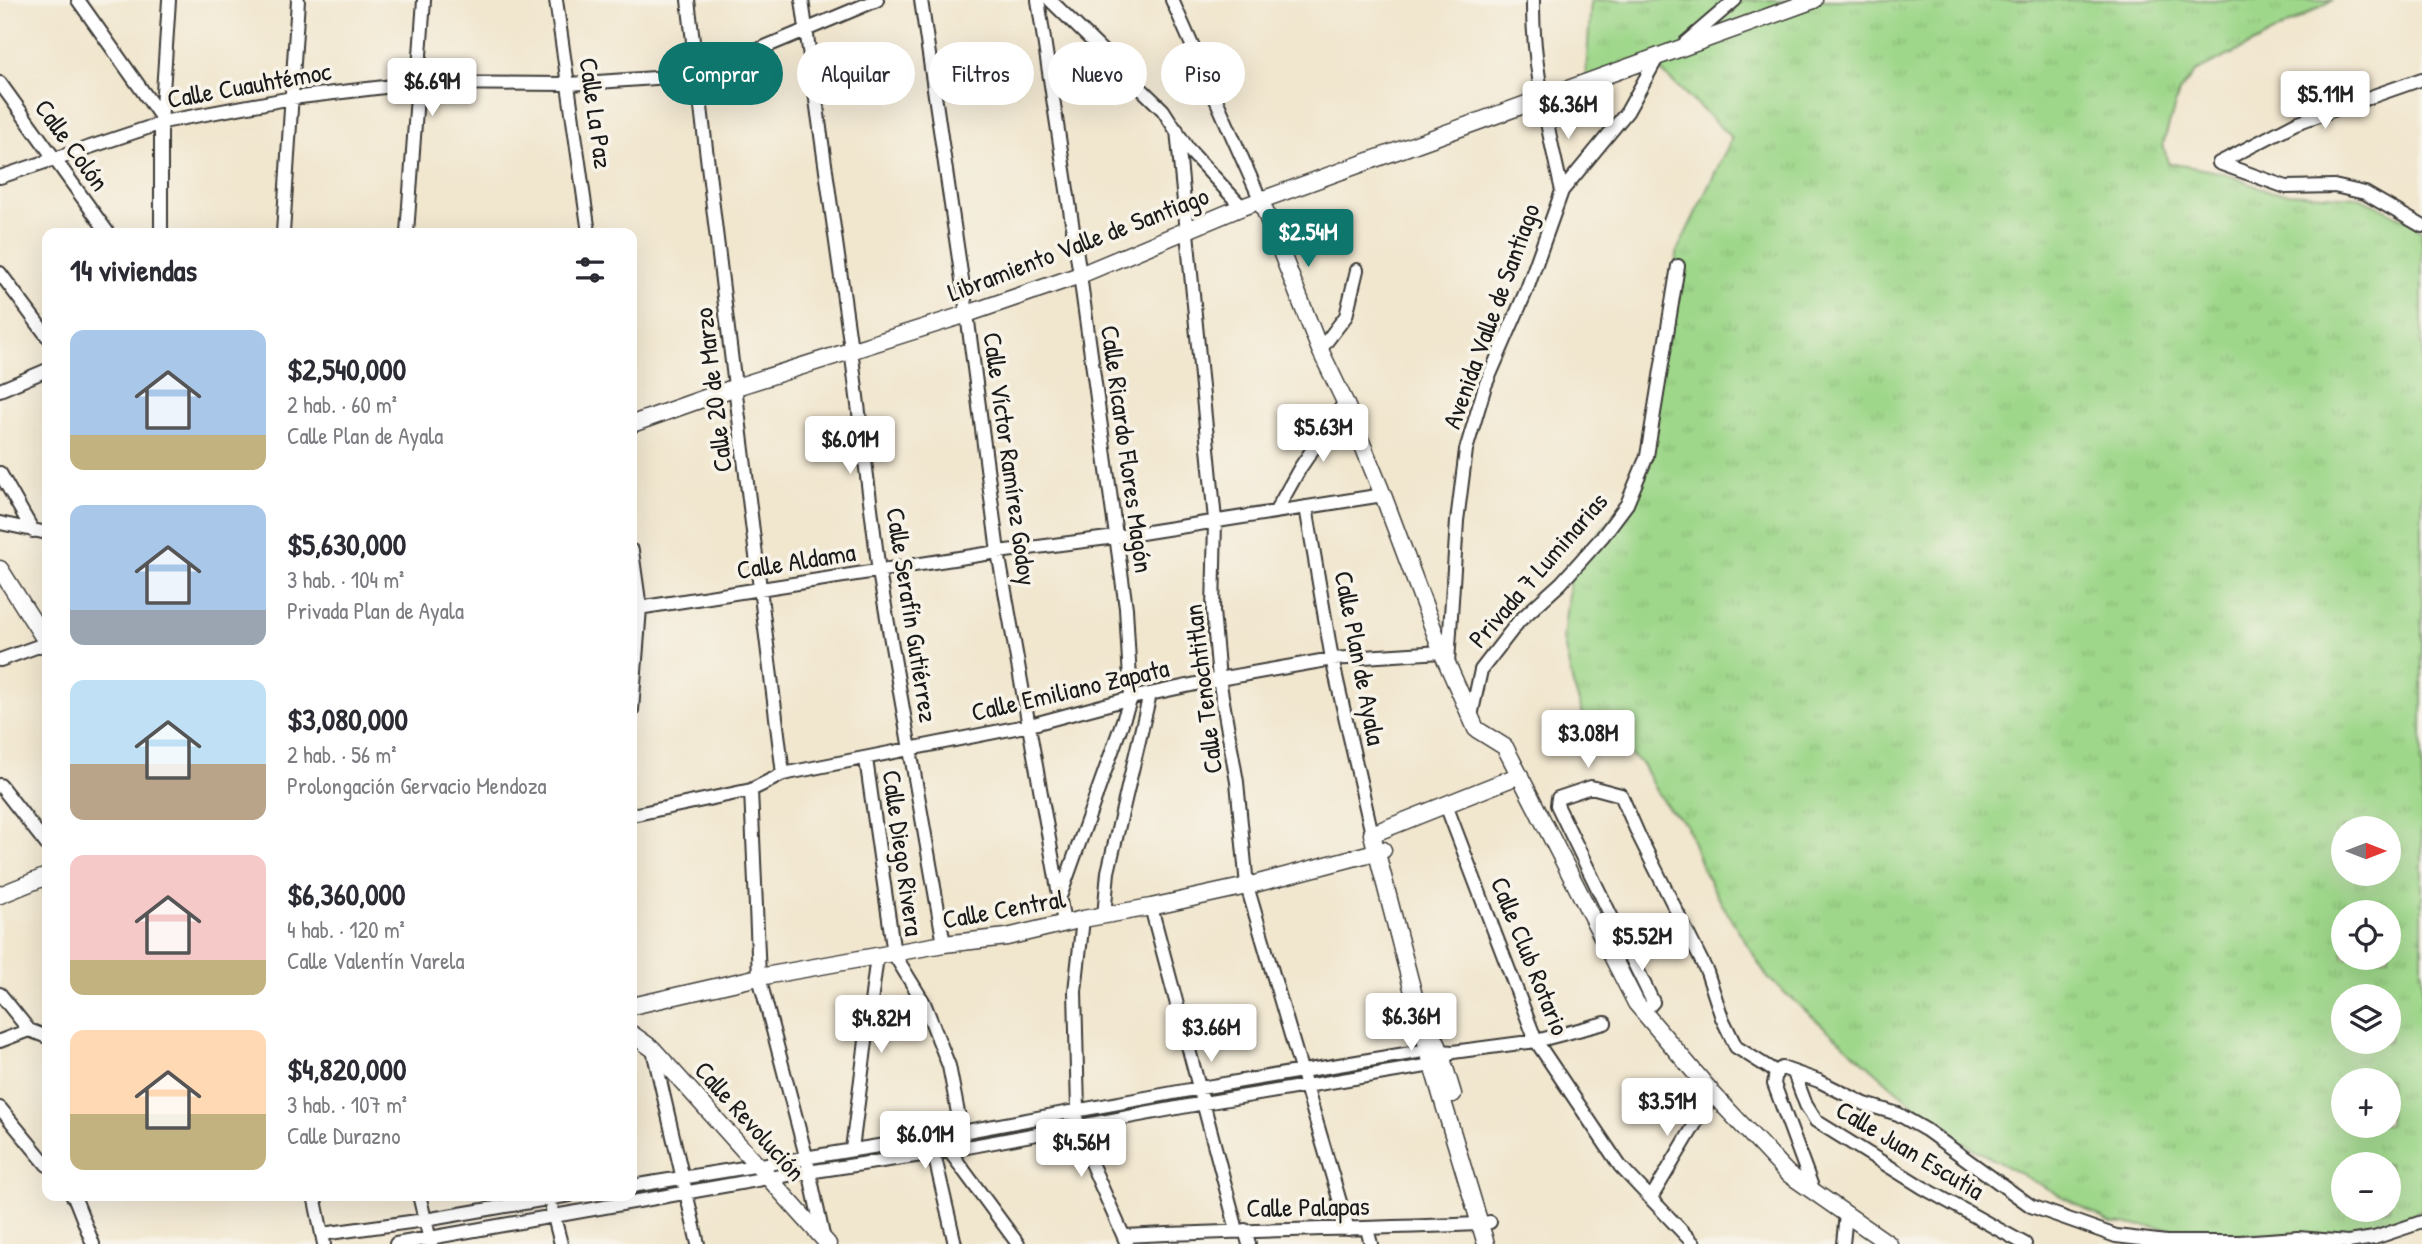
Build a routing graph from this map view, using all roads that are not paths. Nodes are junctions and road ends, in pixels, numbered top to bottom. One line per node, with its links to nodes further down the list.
1 (78, 0): 29 (street)
2 (169, 0): 29 (street)
3 (298, 0): 26 (street)
4 (424, 0): 24 (street)
5 (556, 0): 25 (street, Calle La Paz)
6 (688, 0): 17 (street, Calle 20 de Marzo)
7 (802, 0): 16 (street, Calle Serafín Gutiérrez)
8 (877, 0): 16 (street, Calle Cuauhtémoc)
9 (921, 0): 49 (street, Calle Víctor Ramírez Godoy)
10 (1038, 0): 48 (street, Calle Ricardo Flores Magón)
11 (1050, 0): 30 (street)
12 (1172, 0): 36 (street)
13 (1533, 0): 27 (street)
14 (1735, 0): 19 (street)
15 (1814, 0): 19 (street, Libramiento Valle de Santiago)
16 (807, 30): 18 (street, Calle Cuauhtémoc); 51 (street, Calle Serafín Gutiérrez)
17 (694, 42)
18 (778, 42)
19 (1678, 50): 20 (street, Libramiento Valle de Santiago)
20 (1657, 58): 27 (street, Libramiento Valle de Santiago); 35 (street, Avenida Valle de Santiago)
21 (658, 78): 25 (street, Calle Cuauhtémoc)
22 (2422, 79): 31 (street)
23 (0, 83): 32 (street, Calle Colón)
24 (418, 83): 25 (street, Calle Cuauhtémoc); 26 (street, Calle Cuauhtémoc); 42 (street)
25 (569, 84): 43 (street, Calle La Paz)
26 (292, 98): 29 (street, Calle Cuauhtémoc); 41 (street)
27 (1542, 99): 35 (street); 36 (street, Libramiento Valle de Santiago)
28 (702, 105): 54 (street, Calle 20 de Marzo)
29 (161, 120): 32 (street, Calle Cuauhtémoc); 40 (street)
30 (1177, 130): 37 (street); 44 (street, Calle Tenochtitlan)
31 (2246, 149): 33 (street); 33 (street)
32 (55, 160): 34 (street, Calle Cuauhtémoc); 39 (street, Calle Colón)
33 (2249, 173): 38 (street)
34 (0, 177)
35 (1562, 191): 74 (street, Avenida Valle de Santiago)
36 (1261, 201): 37 (street, Libramiento Valle de Santiago); 52 (street)
37 (1242, 207): 44 (street, Libramiento Valle de Santiago)
38 (2422, 226)
39 (104, 228)
40 (161, 228)
41 (283, 228)
42 (407, 228)
43 (588, 228)
44 (1188, 230): 48 (street, Libramiento Valle de Santiago); 62 (street, Calle Tenochtitlan)
45 (1678, 266): 80 (street, Privada 7 Luminarias)
46 (1357, 270): 52 (street)
47 (0, 273): 50 (street)
48 (1080, 275): 49 (street, Libramiento Valle de Santiago); 66 (street, Calle Ricardo Flores Magón)
49 (967, 314): 51 (street, Libramiento Valle de Santiago); 67 (street, Calle Víctor Ramírez Godoy)
50 (42, 329)
51 (851, 349): 54 (street, Libramiento Valle de Santiago); 69 (street, Calle Serafín Gutiérrez)
52 (1320, 350): 56 (street)
53 (42, 372): 55 (street)
54 (736, 387): 57 (street, Libramiento Valle de Santiago); 70 (street, Calle 20 de Marzo)
55 (0, 390)
56 (1345, 402): 59 (street); 61 (street)
57 (637, 422)
58 (0, 473): 64 (street)
59 (1383, 495): 60 (street, Calle Aldama); 74 (street)
60 (1306, 507): 61 (street, Calle Aldama); 75 (street, Calle Plan de Ayala)
61 (1276, 511): 62 (street, Calle Aldama)
62 (1215, 520): 66 (street, Calle Aldama); 77 (street, Calle Tenochtitlan)
63 (0, 523): 64 (street)
64 (33, 531): 65 (street)
65 (42, 532)
66 (1116, 537): 67 (street, Calle Aldama); 79 (street, Calle Ricardo Flores Magón)
67 (998, 552): 69 (street, Calle Aldama); 81 (street, Calle Víctor Ramírez Godoy)
68 (0, 569): 72 (street)
69 (879, 572): 70 (street, Calle Aldama); 82 (street, Calle Serafín Gutiérrez)
70 (759, 590): 71 (street, Calle Aldama); 84 (street, Calle 20 de Marzo)
71 (637, 609)
72 (42, 635)
73 (42, 645): 76 (street)
74 (1445, 658): 75 (street, Calle Emiliano Zapata); 80 (street)
75 (1332, 659): 77 (street, Calle Emiliano Zapata); 90 (street, Calle Plan de Ayala)
76 (0, 660)
77 (1219, 679): 78 (street, Calle Emiliano Zapata); 94 (street, Calle Tenochtitlan)
78 (1150, 694): 79 (street, Calle Emiliano Zapata); 98 (street)
79 (1131, 698): 81 (street, Calle Emiliano Zapata); 96 (street, Calle Ricardo Flores Magón)
80 (1471, 716): 85 (street)
81 (1030, 725): 82 (street, Calle Emiliano Zapata); 96 (street, Calle Víctor Ramírez Godoy)
82 (911, 748): 83 (street, Calle Emiliano Zapata); 101 (street, Calle Serafín Gutiérrez)
83 (866, 759): 84 (street, Calle Emiliano Zapata); 102 (street, Calle Diego Rivera)
84 (783, 774): 87 (street, Calle Emiliano Zapata)
85 (1520, 775): 88 (street); 106 (street)
86 (0, 785): 91 (street)
87 (751, 790): 89 (street, Calle Emiliano Zapata); 103 (street)
88 (1446, 805): 90 (street); 112 (street, Calle Club Rotario)
89 (637, 814)
90 (1373, 828): 92 (street, Calle Plan de Ayala)
91 (42, 839)
92 (1380, 851): 94 (street, Calle Central); 114 (street, Calle Plan de Ayala)
93 (42, 878): 95 (street)
94 (1247, 886): 97 (street, Calle Central); 115 (street, Calle Tenochtitlan)
95 (0, 895)
96 (1060, 895): 100 (street, Calle Víctor Ramírez Godoy)
97 (1152, 907): 98 (street, Calle Central); 119 (street)
98 (1104, 916): 99 (street, Calle Central)
99 (1083, 919): 100 (street, Calle Central); 123 (street)
100 (1064, 923): 101 (street, Calle Central)
101 (944, 944): 102 (street, Calle Central)
102 (885, 955): 103 (street, Calle Central); 125 (street); 128 (street)
103 (759, 977): 105 (street, Calle Central); 130 (street)
104 (0, 993): 108 (street)
105 (637, 1005)
106 (1644, 1012): 116 (street); 120 (street)
107 (1605, 1023): 112 (street)
108 (29, 1030): 109 (street); 111 (street)
109 (42, 1035)
110 (637, 1037): 113 (street, Calle Revolución)
111 (0, 1041)
112 (1536, 1041): 114 (street); 139 (street, Calle Club Rotario)
113 (653, 1049): 132 (street, Calle Revolución); 134 (street)
114 (1439, 1056): 115 (street); 118 (street); 149 (street, Calle Plan de Ayala)
115 (1302, 1072): 118 (street, Calle Tenochtitlan); 119 (street)
116 (1776, 1072): 117 (street); 137 (street)
117 (1794, 1073): 157 (street, Calle Juan Escutia); 158 (street)
118 (1306, 1087): 121 (street); 150 (street, Calle Tenochtitlan)
119 (1200, 1088): 121 (street); 123 (street)
120 (1713, 1094): 137 (street); 139 (street)
121 (1204, 1103): 124 (street); 152 (street)
122 (0, 1108): 131 (street)
123 (1078, 1110): 124 (street); 125 (street)
124 (1075, 1127): 127 (street); 154 (street)
125 (962, 1131): 126 (street); 127 (street)
126 (935, 1136): 128 (street); 129 (street)
127 (964, 1146): 129 (street)
128 (852, 1149): 130 (street)
129 (941, 1151): 133 (street); 163 (street); 164 (street)
130 (806, 1156): 132 (street); 133 (street)
131 (42, 1160)
132 (755, 1165): 134 (street); 135 (street, Calle Revolución)
133 (810, 1171): 135 (street); 156 (street)
134 (682, 1178): 136 (street); 138 (street)
135 (768, 1178): 138 (street); 156 (street, Calle Revolución)
136 (637, 1185)
137 (1814, 1192): 145 (street)
138 (686, 1193): 146 (street); 162 (street)
139 (1650, 1198): 169 (street, Calle Club Rotario)
140 (79, 1201): 159 (street)
141 (315, 1201): 153 (street)
142 (420, 1201): 147 (street)
143 (527, 1201): 147 (street)
144 (550, 1201): 146 (street)
145 (1846, 1214): 170 (street); 171 (street)
146 (554, 1216): 155 (street); 161 (street)
147 (425, 1220): 153 (street); 155 (street)
148 (2422, 1222): 158 (street)
149 (1485, 1223): 151 (street, Calle Palapas); 167 (street, Calle Plan de Ayala); 168 (street, Calle Plan de Ayala)
150 (1348, 1229): 151 (street, Calle Palapas); 152 (street, Calle Palapas)
151 (1367, 1229): 166 (street)
152 (1241, 1230): 154 (street, Calle Palapas); 165 (street)
153 (323, 1239)
154 (1127, 1240)
155 (430, 1242): 160 (street)
156 (826, 1243)
157 (2021, 1243)
158 (2240, 1243)
159 (93, 1244)
160 (396, 1244)
161 (561, 1244)
162 (698, 1244)
163 (955, 1244)
164 (1018, 1244)
165 (1250, 1244)
166 (1371, 1244)
167 (1486, 1244)
168 (1497, 1244)
169 (1694, 1244)
170 (1843, 1244)
171 (1889, 1244)

